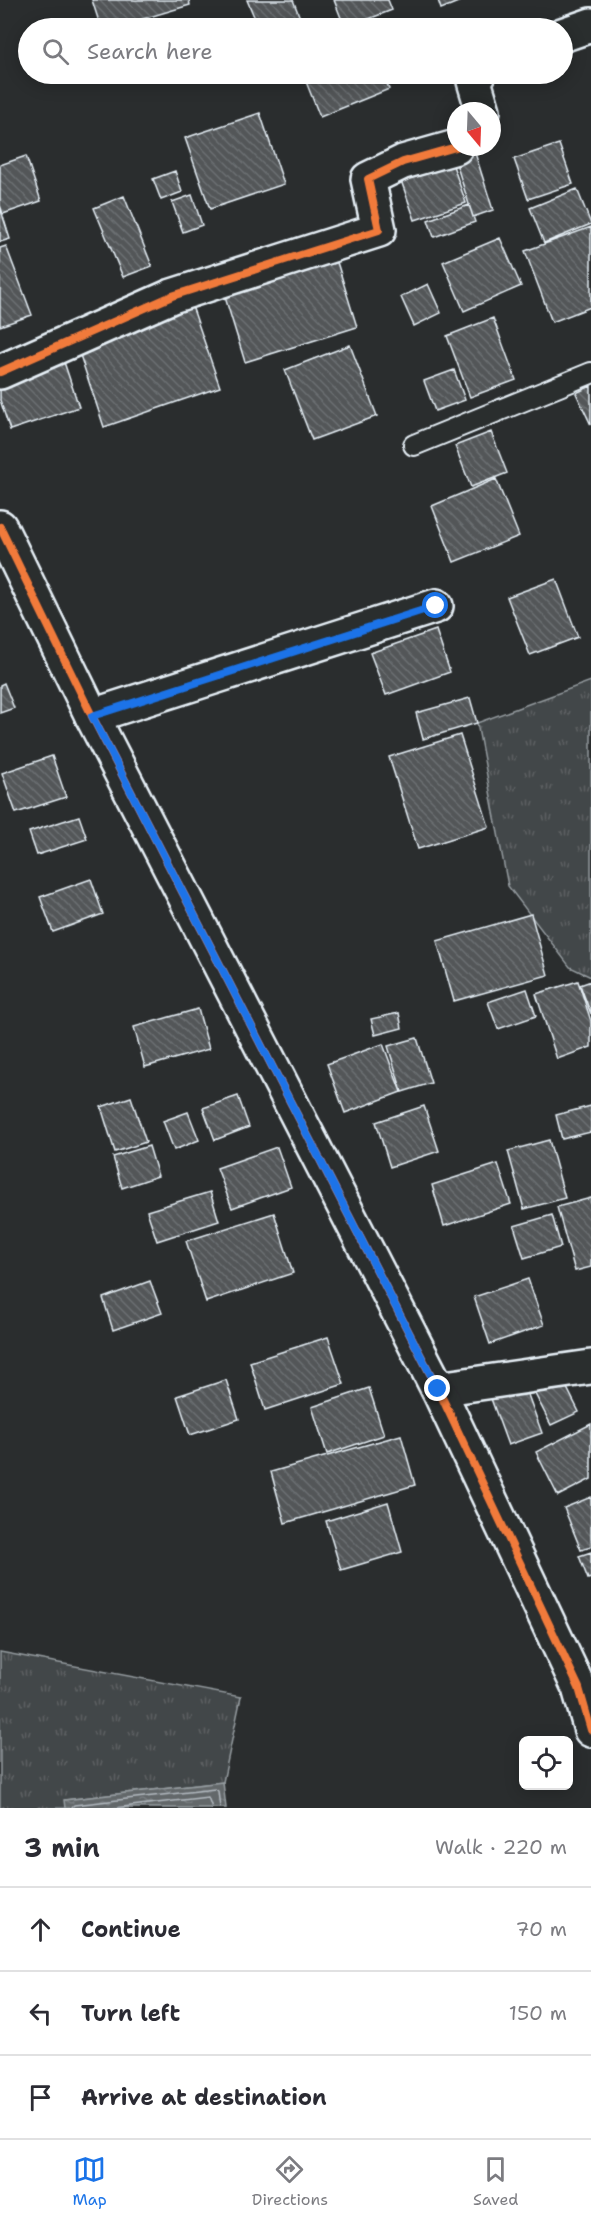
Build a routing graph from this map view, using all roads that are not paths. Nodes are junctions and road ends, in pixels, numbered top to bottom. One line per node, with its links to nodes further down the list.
1 (591, 25): 2 (street)
2 (573, 31)
3 (475, 84): 4 (street)
4 (480, 102)
5 (447, 150): 6 (street)
6 (0, 372)
7 (591, 373): 8 (lane)
8 (414, 445)
9 (0, 527): 11 (street)
10 (436, 606): 11 (street)
11 (92, 716): 13 (street)
12 (591, 1367): 13 (street)
13 (438, 1389): 14 (street)
14 (591, 1730)

